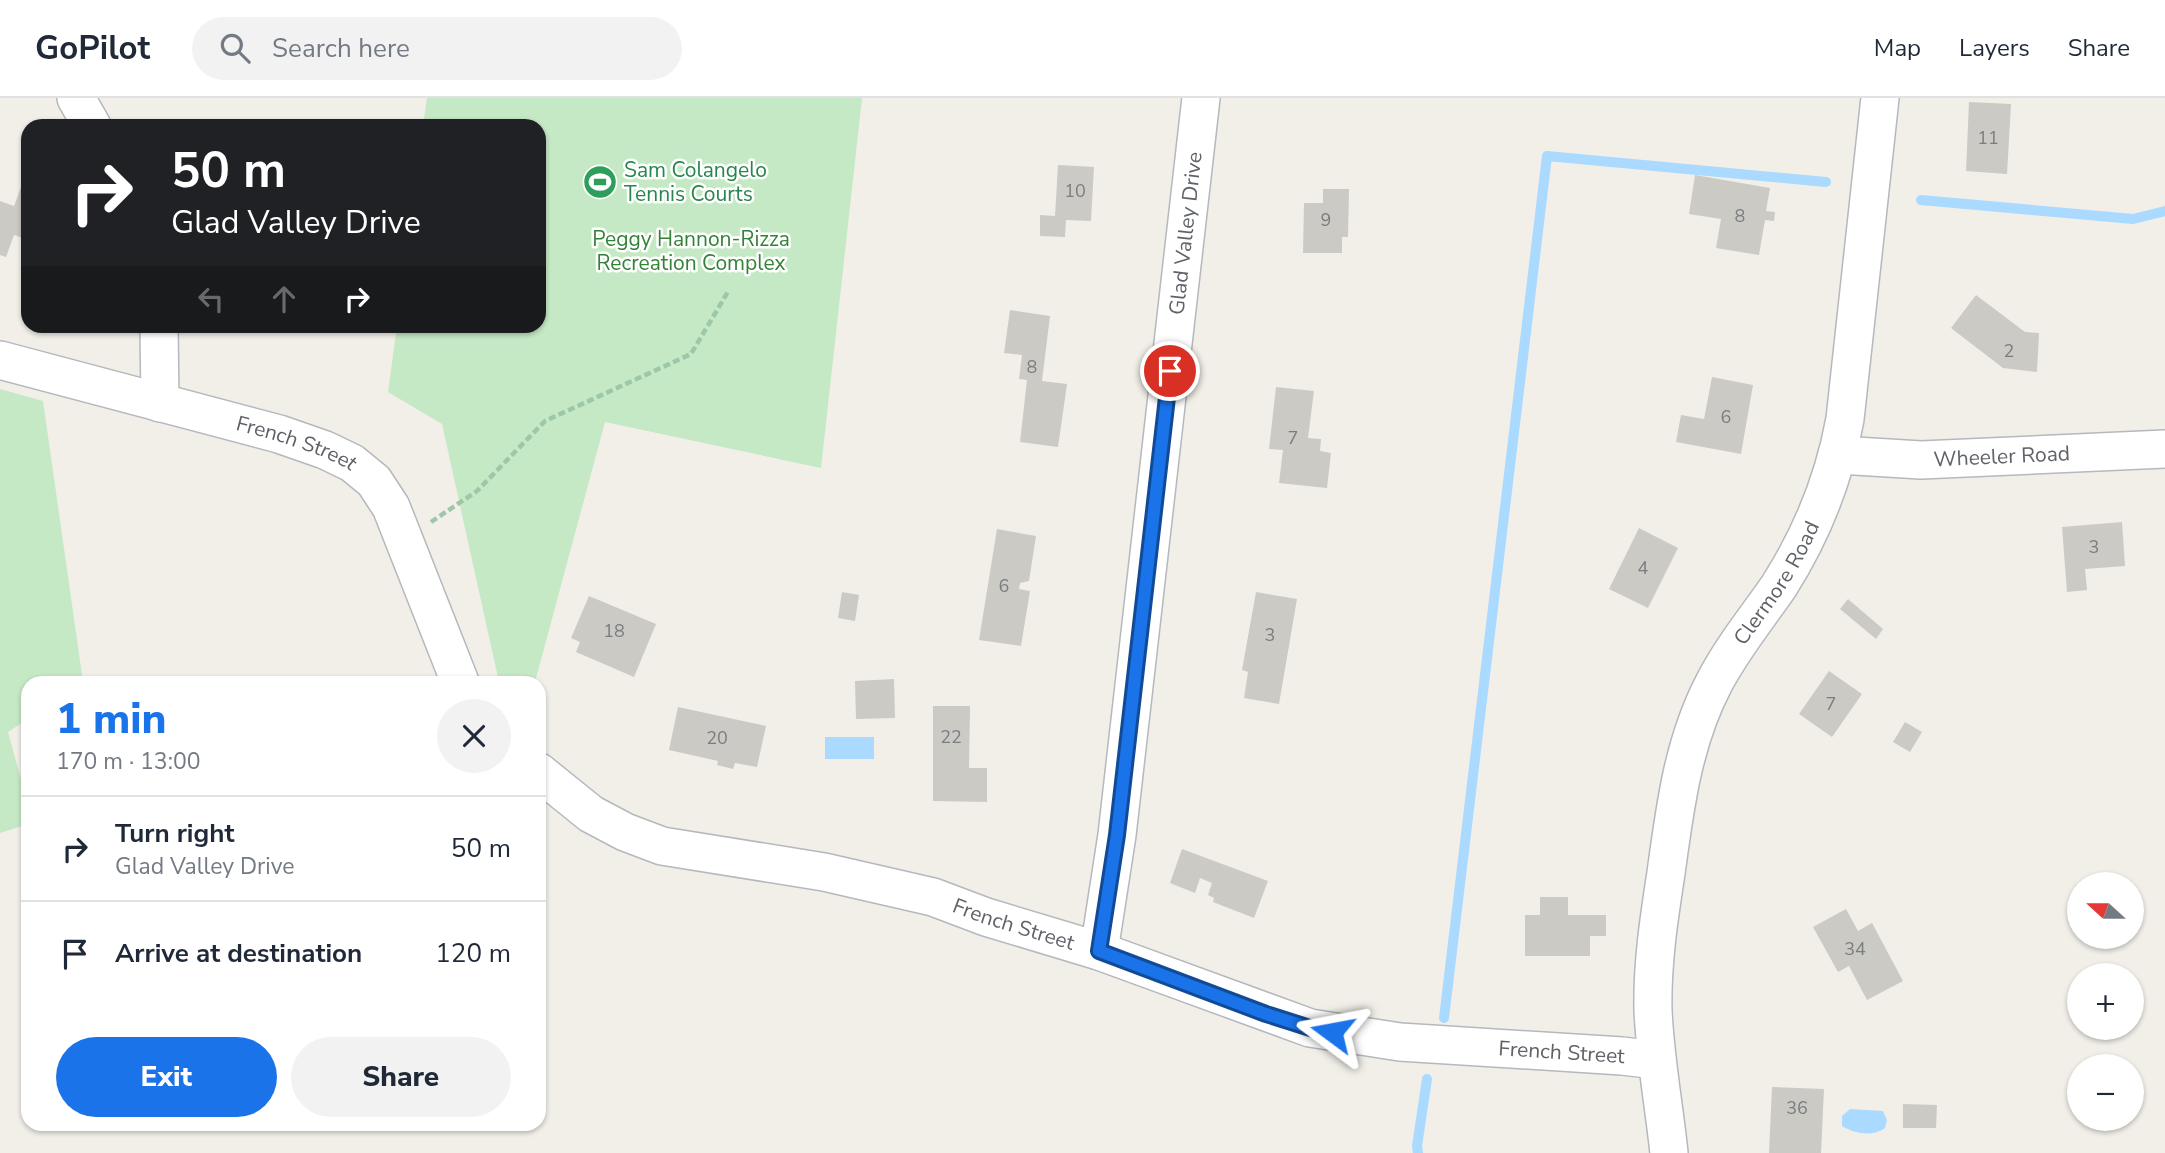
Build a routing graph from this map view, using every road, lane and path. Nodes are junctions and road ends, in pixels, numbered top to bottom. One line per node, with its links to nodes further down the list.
1 (76, 98): 4 (street)
2 (1201, 98): 14 (street, Glad Valley Drive)
3 (1880, 98): 10 (street, Clermore Road)
4 (88, 119)
5 (729, 290): 11 (path)
6 (159, 333): 8 (street)
7 (0, 360): 8 (street, French Street)
8 (160, 403): 11 (street, French Street)
9 (2165, 449): 10 (street, Wheeler Road)
10 (1839, 455): 15 (street, Clermore Road)
11 (404, 540): 12 (street, French Street)
12 (458, 676)
13 (546, 778): 14 (street, French Street)
14 (1099, 951): 15 (street, French Street)
15 (1657, 1060): 16 (street)
16 (1669, 1153)

